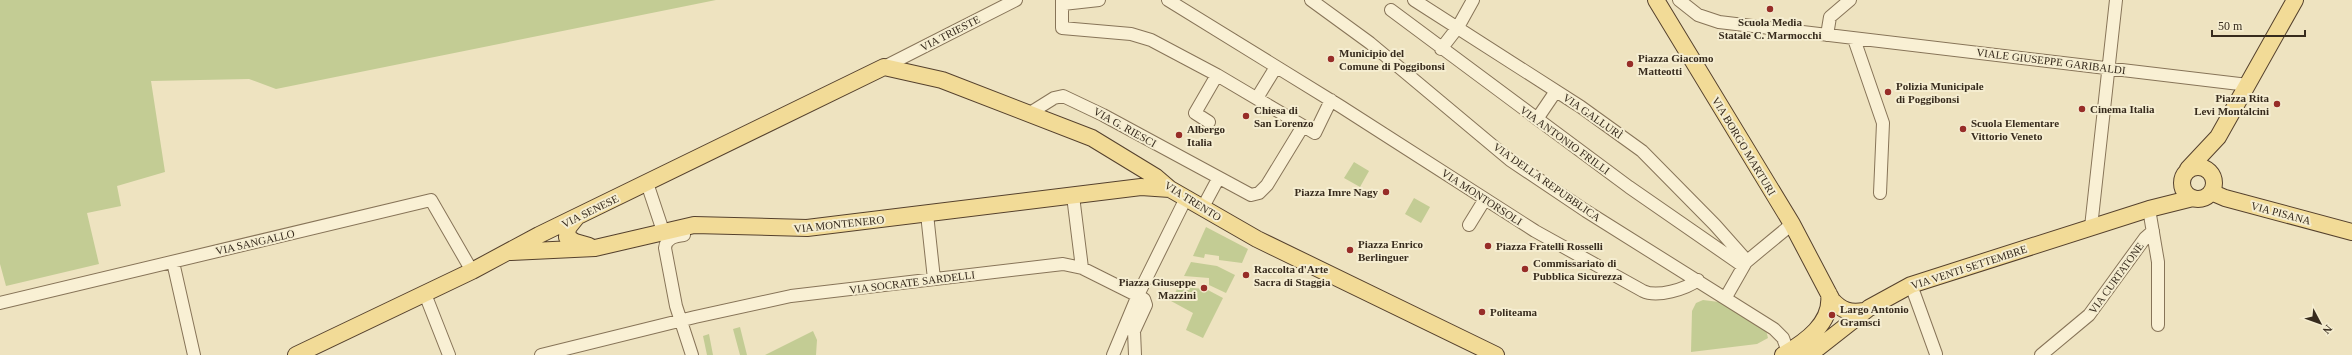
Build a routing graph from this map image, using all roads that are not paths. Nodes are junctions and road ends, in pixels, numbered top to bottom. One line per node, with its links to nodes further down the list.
1 (1016, 0): 18 (street, VIA TRIESTE)
2 (1099, 0): 12 (street)
3 (1168, 0): 19 (street, VIA MONTORSOLI)
4 (1414, 0): 14 (street, VIA GALLURÌ)
5 (1473, 0): 14 (street)
6 (1656, 0): 47 (main road, VIA BORGO MARTURI)
7 (1678, 0): 15 (street, VIALE GIUSEPPE GARIBALDI)
8 (1850, 0): 15 (street)
9 (2116, 0): 20 (street)
10 (2295, 0): 22 (main road)
11 (1319, 1): 61 (street, VIA DELLA REPUBBLICA)
12 (1062, 2): 21 (street)
13 (1391, 10): 17 (street, VIA ANTONIO FRILLI)
14 (1458, 27): 17 (street); 23 (street, VIA GALLURÌ)
15 (1827, 35): 16 (street, VIALE GIUSEPPE GARIBALDI)
16 (1854, 39): 20 (street, VIALE GIUSEPPE GARIBALDI); 38 (street)
17 (1441, 49): 27 (street, VIA ANTONIO FRILLI)
18 (884, 67): 26 (main road, VIA TRENTO); 34 (main road, VIA SENESE)
19 (1276, 67): 24 (street); 25 (street, VIA MONTORSOLI)
20 (2108, 68): 22 (street, VIALE GIUSEPPE GARIBALDI); 49 (street)
21 (1217, 75): 24 (street); 28 (street)
22 (2248, 85): 30 (main road)
23 (1556, 91): 27 (street); 57 (street, VIA GALLURÌ)
24 (1257, 98): 29 (street)
25 (1332, 100): 29 (street); 42 (street, VIA MONTORSOLI)
26 (1030, 113): 31 (main road, VIA TRENTO); 33 (street, VIA G. RIESCI)
27 (1537, 119): 57 (street, VIA ANTONIO FRILLI)
28 (1209, 122)
29 (1303, 126): 33 (street, VIA G. RIESCI)
30 (2218, 137): 32 (main road, VIA VENTI SETTEMBRE); 35 (main road)
31 (1140, 166): 36 (main road); 37 (main road, VIA TRENTO)
32 (2185, 173): 35 (main road); 41 (main road); 44 (main road, VIA VENTI SETTEMBRE)
33 (1218, 179): 43 (street)
34 (647, 183): 46 (main road, VIA SENESE); 51 (street)
35 (2212, 185): 41 (main road); 53 (main road, VIA PISANA)
36 (1129, 188): 37 (main road, VIA MONTENERO); 39 (main road, VIA MONTENERO)
37 (1170, 189): 40 (main road, VIA TRENTO)
38 (1880, 193)
39 (1073, 196): 45 (main road, VIA MONTENERO); 58 (street)
40 (1186, 198): 43 (main road, VIA TRENTO); 65 (street)
41 (2193, 198): 44 (main road, VIA VENTI SETTEMBRE)
42 (1485, 199): 48 (street); 61 (street, VIA MONTORSOLI)
43 (1203, 207): 81 (main road, VIA TRENTO)
44 (2149, 209): 49 (main road, VIA VENTI SETTEMBRE); 52 (street, VIA CURTATONE)
45 (927, 214): 50 (main road, VIA MONTENERO); 60 (street)
46 (576, 218): 54 (main road); 55 (main road, VIA SENESE)
47 (1792, 224): 57 (street); 64 (main road, VIA BORGO MARTURI)
48 (1469, 225)
49 (2091, 227): 62 (main road, VIA VENTI SETTEMBRE)
50 (793, 229): 51 (main road, VIA MONTENERO); 69 (street)
51 (663, 231): 54 (main road, VIA MONTENERO)
52 (2153, 231): 70 (street, VIA CURTATONE); 82 (street, VIA CURTATONE)
53 (2352, 232)
54 (595, 248): 55 (main road, VIA MONTENERO)
55 (509, 253): 59 (main road, VIA SENESE)
56 (173, 262): 59 (street, VIA SANGALLO); 67 (street, VIA SANGALLO); 74 (street)
57 (1745, 264): 66 (street)
58 (1082, 268): 60 (street, VIA SOCRATE SARDELLI); 65 (street, VIA SOCRATE SARDELLI)
59 (472, 271): 63 (main road, VIA SENESE)
60 (934, 279): 69 (street, VIA SOCRATE SARDELLI)
61 (1698, 280): 66 (street, VIA DELLA REPUBBLICA)
62 (1911, 285): 68 (main road, VIA VENTI SETTEMBRE); 73 (street)
63 (425, 294): 75 (main road, VIA SENESE); 76 (street)
64 (1829, 294): 68 (main road); 71 (main road)
65 (1138, 295): 79 (street); 80 (street)
66 (1726, 297): 71 (street, VIA DELLA REPUBBLICA)
67 (0, 303)
68 (1864, 311): 72 (main road, VIA VENTI SETTEMBRE)
69 (681, 320): 77 (street, VIA SOCRATE SARDELLI); 78 (street)
70 (2158, 325)
71 (1785, 354)
72 (1810, 354)
73 (1936, 354)
74 (194, 355)
75 (296, 355)
76 (449, 355)
77 (541, 355)
78 (692, 355)
79 (1113, 355)
80 (1135, 355)
81 (1496, 355)
82 (2041, 355)

